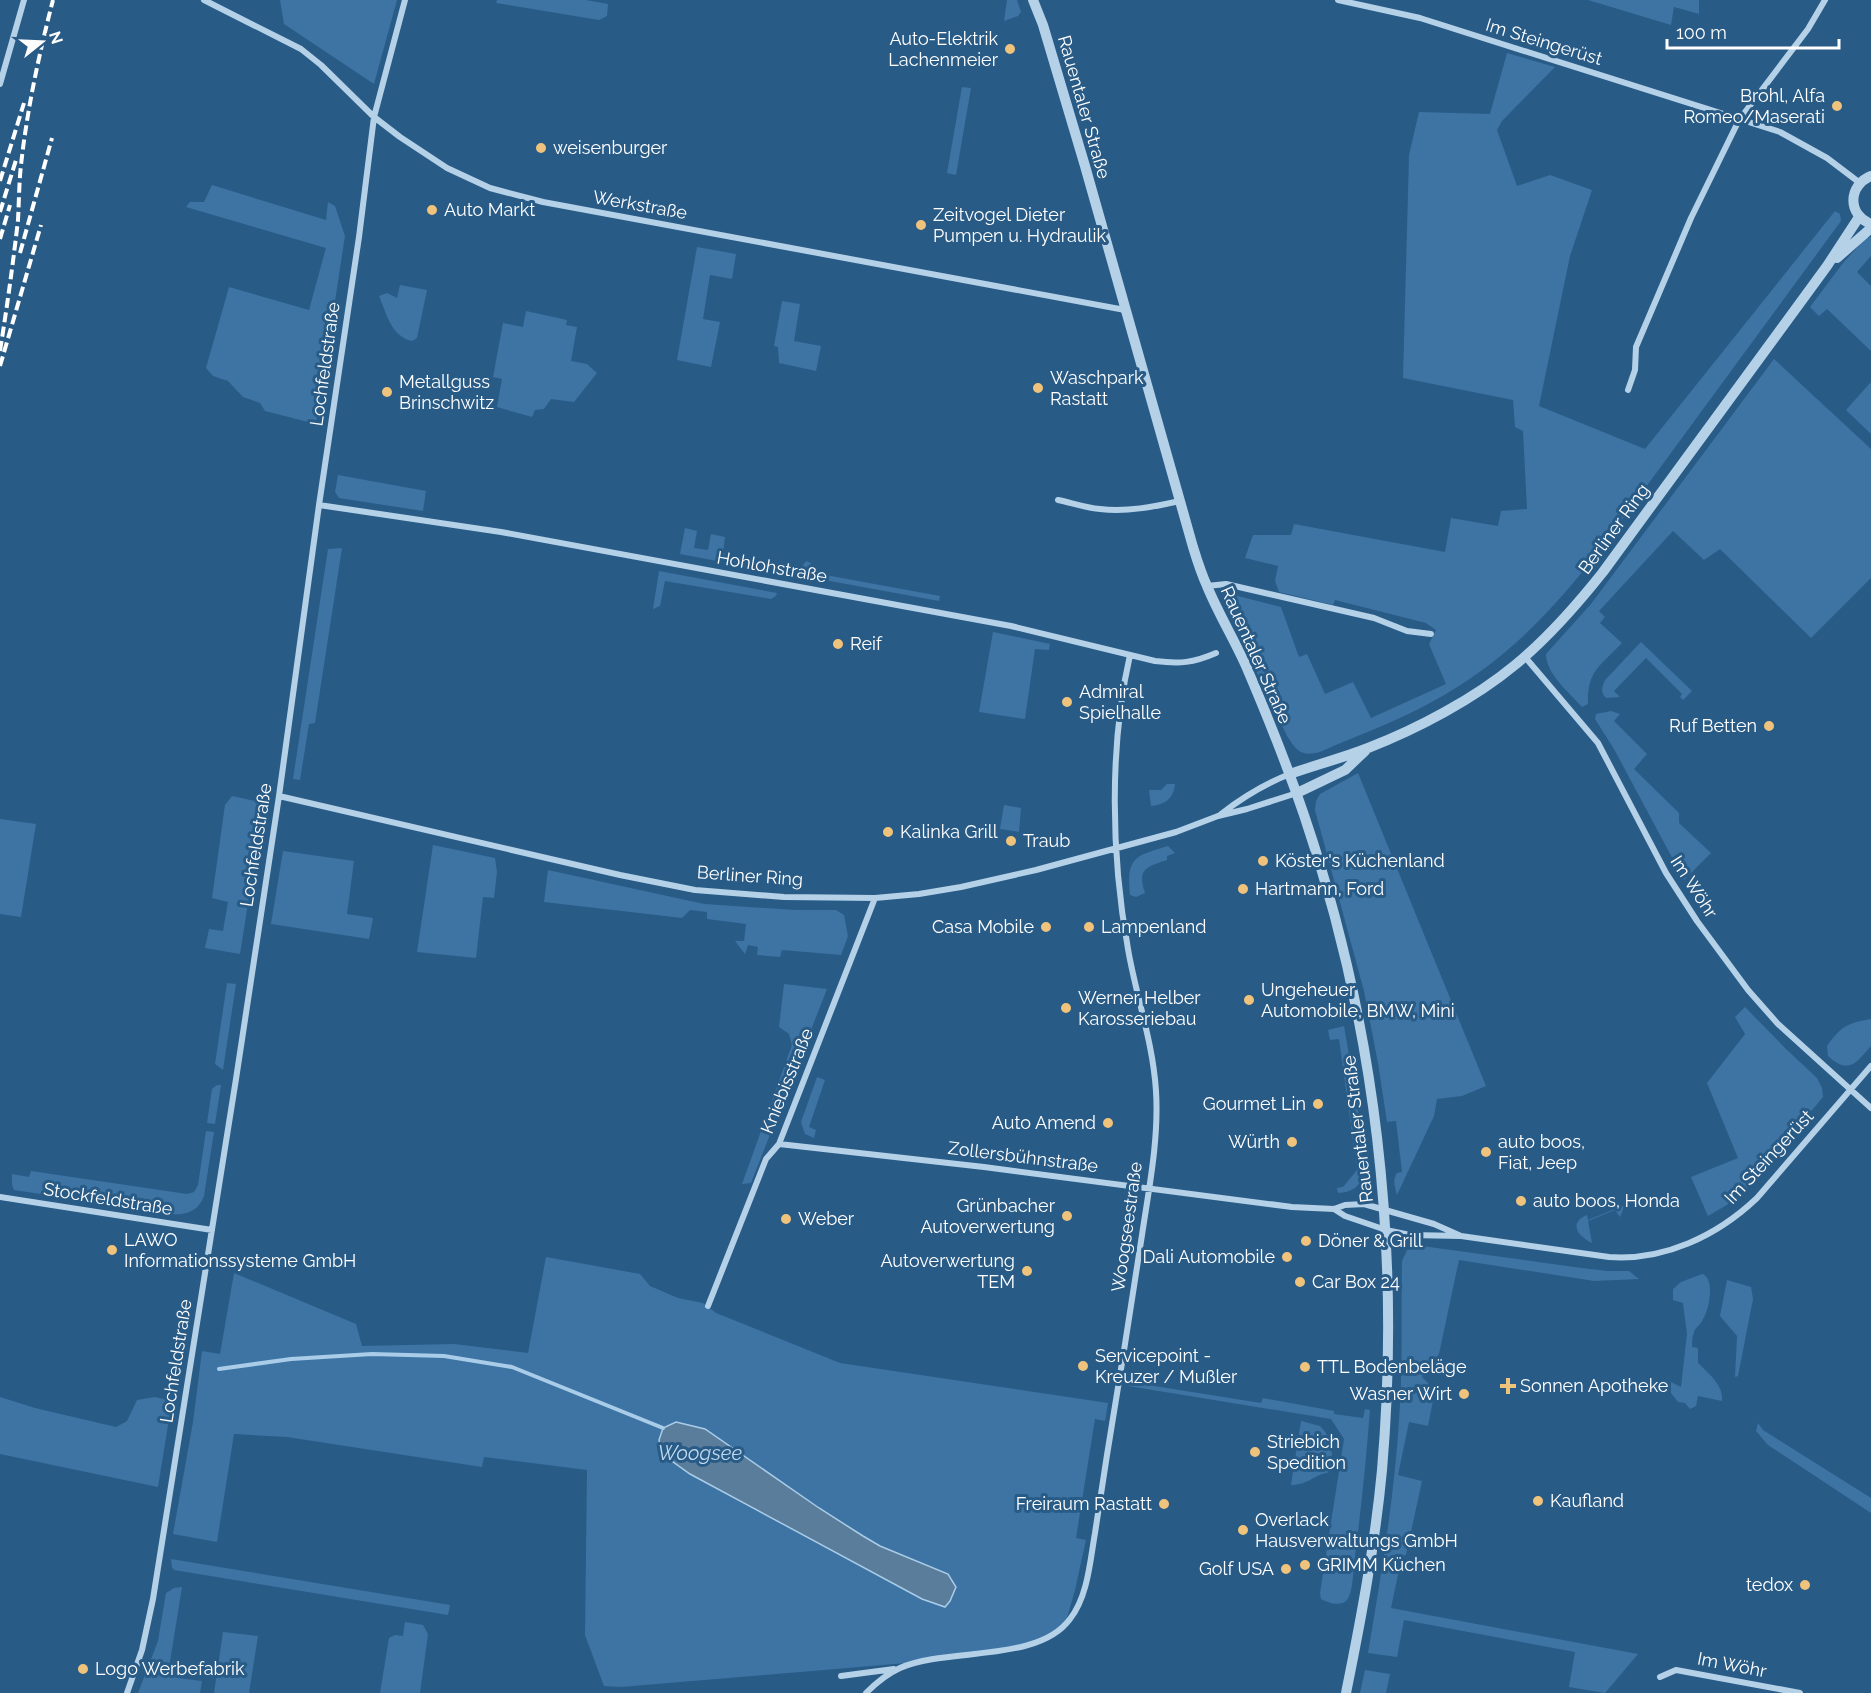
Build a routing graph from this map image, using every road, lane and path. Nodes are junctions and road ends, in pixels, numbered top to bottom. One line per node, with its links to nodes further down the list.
1 (24, 0): 7 (street)
2 (204, 0): 8 (street, Werkstraße)
3 (405, 0): 8 (street, Lochfeldstraße)
4 (1033, 0): 15 (street, Rauentaler Straße)
5 (1338, 0): 9 (street, Im Steingerüst)
6 (1825, 0): 9 (street)
7 (0, 84)
8 (374, 117): 15 (street, Werkstraße); 19 (street, Lochfeldstraße)
9 (1739, 120): 11 (street, Im Steingerüst); 16 (street)
10 (1871, 176): 11 (street)
11 (1860, 183): 12 (street)
12 (1859, 217): 13 (street, Berliner Ring); 14 (street, Berliner Ring)
13 (1871, 226): 14 (street, Berliner Ring)
14 (1827, 266): 24 (street, Berliner Ring)
15 (1125, 310): 18 (street, Rauentaler Straße)
16 (1628, 390)
17 (1058, 500): 18 (street)
18 (1180, 501): 20 (street, Rauentaler Straße)
19 (319, 505): 23 (street, Hohlohstraße); 28 (street, Lochfeldstraße)
20 (1207, 586): 21 (street, Rauentaler Straße); 26 (street, Rauentaler Straße)
21 (1431, 634)
22 (1216, 653): 23 (street, Hohlohstraße)
23 (1130, 655): 30 (street, Woogseestraße)
24 (1525, 657): 25 (street, Berliner Ring); 33 (street, Im Wöhr)
25 (1369, 748): 26 (street, Berliner Ring); 27 (street, Berliner Ring)
26 (1290, 774): 27 (street, Rauentaler Straße); 29 (street, Berliner Ring)
27 (1297, 793): 29 (street, Berliner Ring); 38 (street, Rauentaler Straße)
28 (279, 796): 31 (street, Berliner Ring); 40 (street, Lochfeldstraße)
29 (1218, 816): 30 (street, Berliner Ring)
30 (1117, 848): 31 (street, Berliner Ring); 36 (street, Woogseestraße)
31 (875, 898): 35 (street, Kniebisstraße)
32 (1871, 1066): 33 (street, Im Steingerüst)
33 (1850, 1090): 34 (street, Im Wöhr); 42 (street, Im Steingerüst)
34 (1871, 1108)
35 (779, 1144): 36 (street, Zollersbühnstraße); 43 (street, Kniebisstraße)
36 (1149, 1187): 39 (street, Zollersbühnstraße); 44 (street, Woogseestraße)
37 (0, 1197): 40 (street, Stockfeldstraße)
38 (1384, 1208): 39 (street, Zollersbühnstraße); 41 (street, Rauentaler Straße); 42 (street, Im Steingerüst)
39 (1334, 1209): 41 (street, Zollersbühnstraße)
40 (212, 1230): 47 (street, Lochfeldstraße)
41 (1386, 1230): 42 (street, Im Steingerüst); 49 (street, Rauentaler Straße)
42 (1461, 1236)
43 (708, 1306)
44 (898, 1669): 45 (street, Woogseestraße); 48 (street, Woogseestraße)
45 (841, 1676)
46 (1660, 1677): 50 (street, Im Wöhr)
47 (127, 1693)
48 (866, 1693)
49 (1347, 1693)
50 (1800, 1693)

